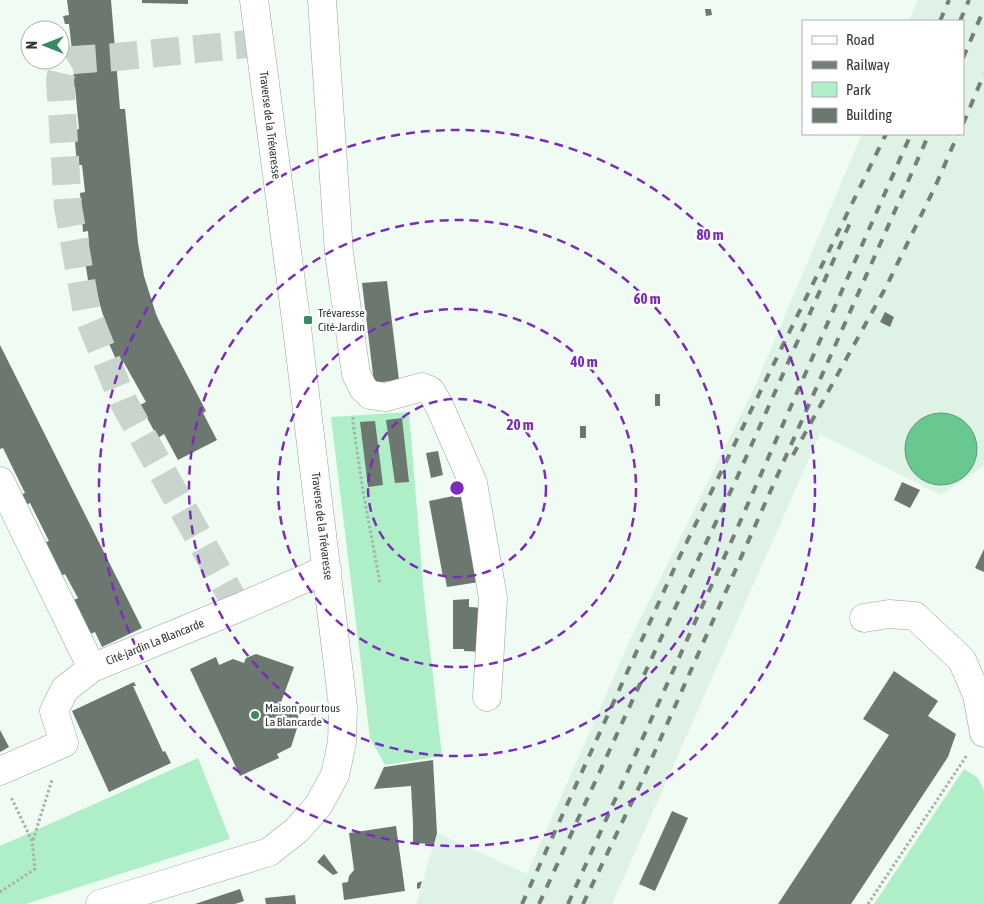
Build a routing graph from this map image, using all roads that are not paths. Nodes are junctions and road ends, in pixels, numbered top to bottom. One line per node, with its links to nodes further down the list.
1 (254, 0): 4 (street, Traverse de la Trévaresse)
2 (322, 0): 7 (street)
3 (0, 481): 6 (street, Cité-jardin La Blancarde)
4 (327, 570): 6 (street, Cité-jardin La Blancarde); 10 (street, Traverse de la Trévaresse)
5 (864, 618): 8 (street)
6 (92, 668): 9 (street)
7 (487, 697)
8 (984, 731)
9 (4, 781)
10 (100, 904)

